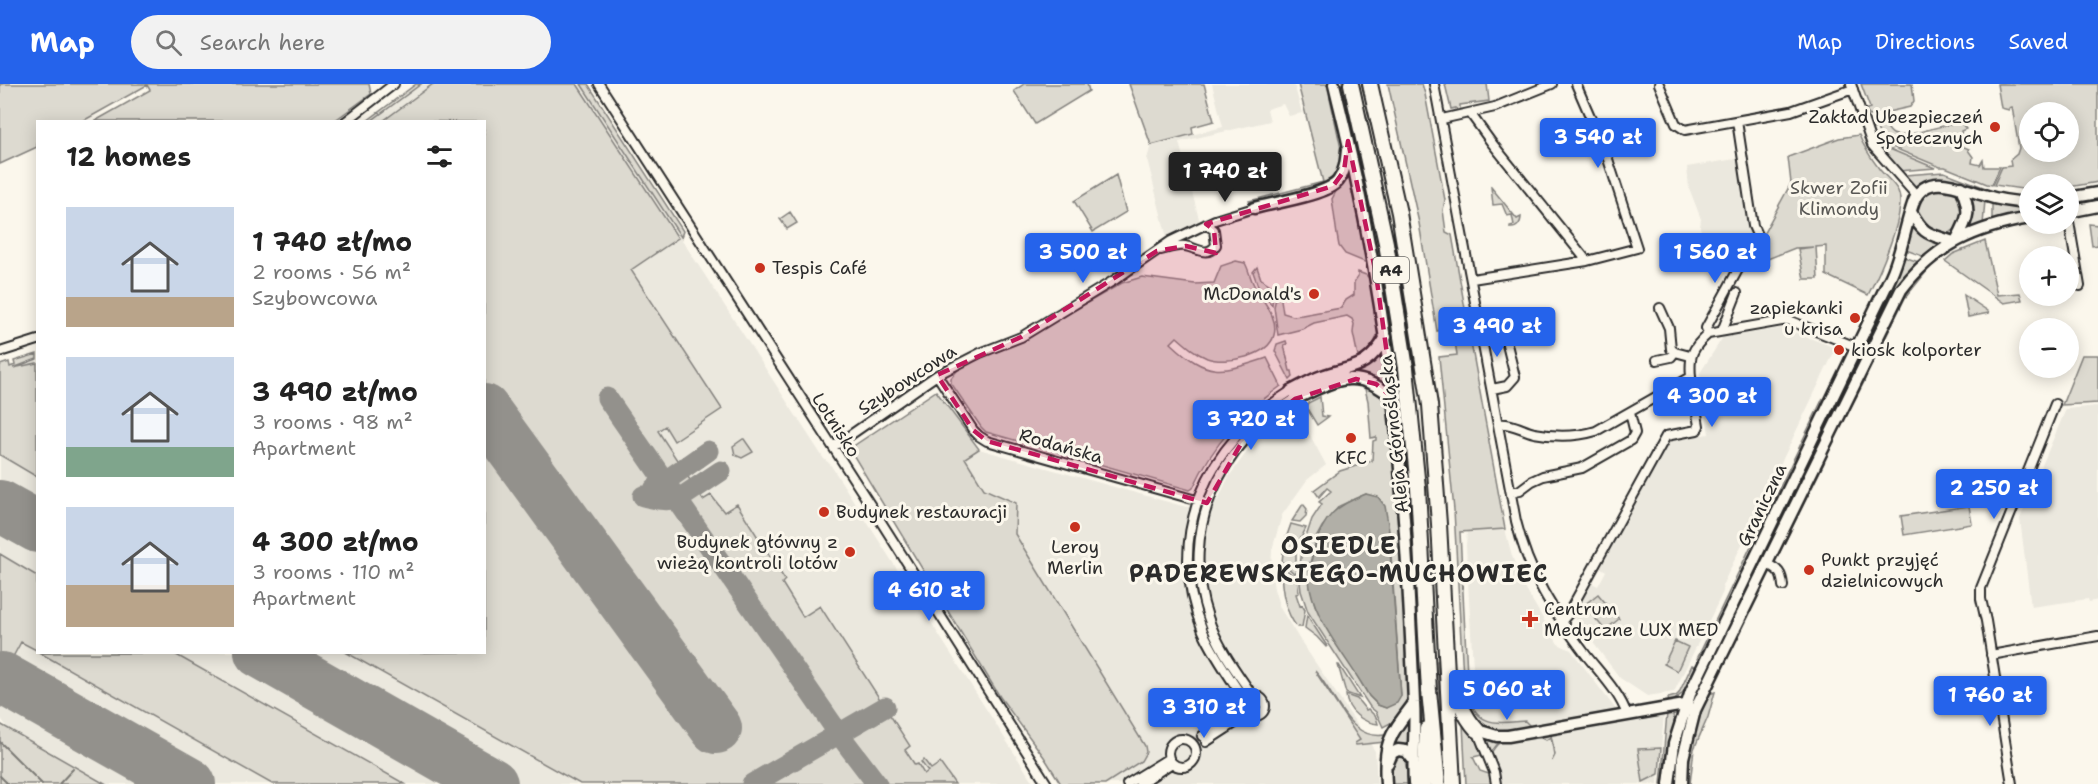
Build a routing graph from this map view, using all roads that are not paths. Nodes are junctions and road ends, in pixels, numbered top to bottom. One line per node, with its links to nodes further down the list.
1 (394, 84): 13 (street)
2 (599, 84): 54 (street, Lotnisko)
3 (1334, 84): 15 (street)
4 (1351, 84): 64 (highway, Aleja Górnośląska / A4)
5 (1370, 84): 62 (highway, Aleja Górnośląska / A4)
6 (1434, 84): 12 (street)
7 (1552, 84): 11 (street)
8 (1575, 84): 30 (street)
9 (1659, 84): 14 (street)
10 (1852, 87): 14 (street); 18 (street)
11 (1470, 113): 12 (street); 30 (street)
12 (1442, 119): 31 (street)
13 (348, 120)
14 (1737, 121): 37 (street)
15 (1348, 141): 22 (street); 38 (street)
16 (1961, 188): 18 (street); 20 (street); 28 (street)
17 (2098, 193): 19 (street)
18 (1917, 196): 24 (street)
19 (2079, 196)
20 (2019, 201)
21 (2098, 206): 23 (street)
22 (1254, 208): 26 (street, Szybowcowa)
23 (2079, 211)
24 (1911, 212): 28 (street); 40 (street, Graniczna)
25 (2019, 220): 28 (street, Graniczna)
26 (1206, 224): 29 (street, Szybowcowa); 29 (street)
27 (2071, 234): 32 (street)
28 (1955, 240): 43 (street, Graniczna)
29 (1157, 251): 46 (street, Szybowcowa)
30 (1587, 261): 31 (street)
31 (1472, 279): 35 (street)
32 (2080, 286)
33 (1737, 293): 36 (street)
34 (1660, 308): 42 (street)
35 (1480, 327): 48 (street); 48 (street)
36 (1722, 331): 37 (street); 40 (street)
37 (1708, 333): 44 (street)
38 (1386, 337): 49 (street); 50 (street)
39 (36, 341): 41 (street)
40 (1857, 347): 43 (street); 67 (street, Graniczna)
41 (0, 352)
42 (1675, 352): 44 (street); 45 (street)
43 (1869, 352): 58 (street, Graniczna)
44 (1690, 356): 47 (street)
45 (1657, 360)
46 (937, 375): 54 (street, Szybowcowa); 56 (street, Rodańska)
47 (1691, 377): 52 (street); 60 (street)
48 (1492, 389): 53 (street)
49 (1293, 395): 50 (street); 56 (street); 57 (street)
50 (1394, 398): 66 (street)
51 (2055, 405): 63 (street)
52 (1630, 412): 53 (street); 55 (street)
53 (1498, 424): 55 (street)
54 (833, 447): 75 (street, Lotnisko)
55 (1511, 492): 60 (street)
56 (1198, 500): 57 (street, Rodańska); 68 (street)
57 (1207, 503): 65 (street)
58 (1767, 564): 59 (street, Graniczna); 67 (street, Graniczna)
59 (1783, 586)
60 (1561, 622): 69 (street)
61 (2098, 636): 63 (street)
62 (1445, 640): 70 (highway); 82 (highway, Aleja Górnośląska / A4)
63 (1991, 655): 86 (street)
64 (1429, 691): 80 (highway); 81 (highway, Aleja Górnośląska / A4)
65 (1253, 696): 68 (street); 68 (street)
66 (1414, 703): 73 (street); 74 (street)
67 (1690, 707): 69 (street); 84 (street, Graniczna); 85 (street, Graniczna)
68 (1247, 708): 71 (street)
69 (1627, 715): 70 (street)
70 (1477, 730): 83 (street)
71 (1204, 739)
72 (1170, 760): 72 (street); 76 (street); 77 (street)
73 (1414, 761): 74 (street); 79 (street)
74 (1386, 769): 78 (street)
75 (1047, 784)
76 (1127, 784)
77 (1140, 784)
78 (1386, 784)
79 (1414, 784)
80 (1424, 784)
81 (1438, 784)
82 (1453, 784)
83 (1496, 784)
84 (1669, 784)
85 (1682, 784)
86 (2012, 784)

